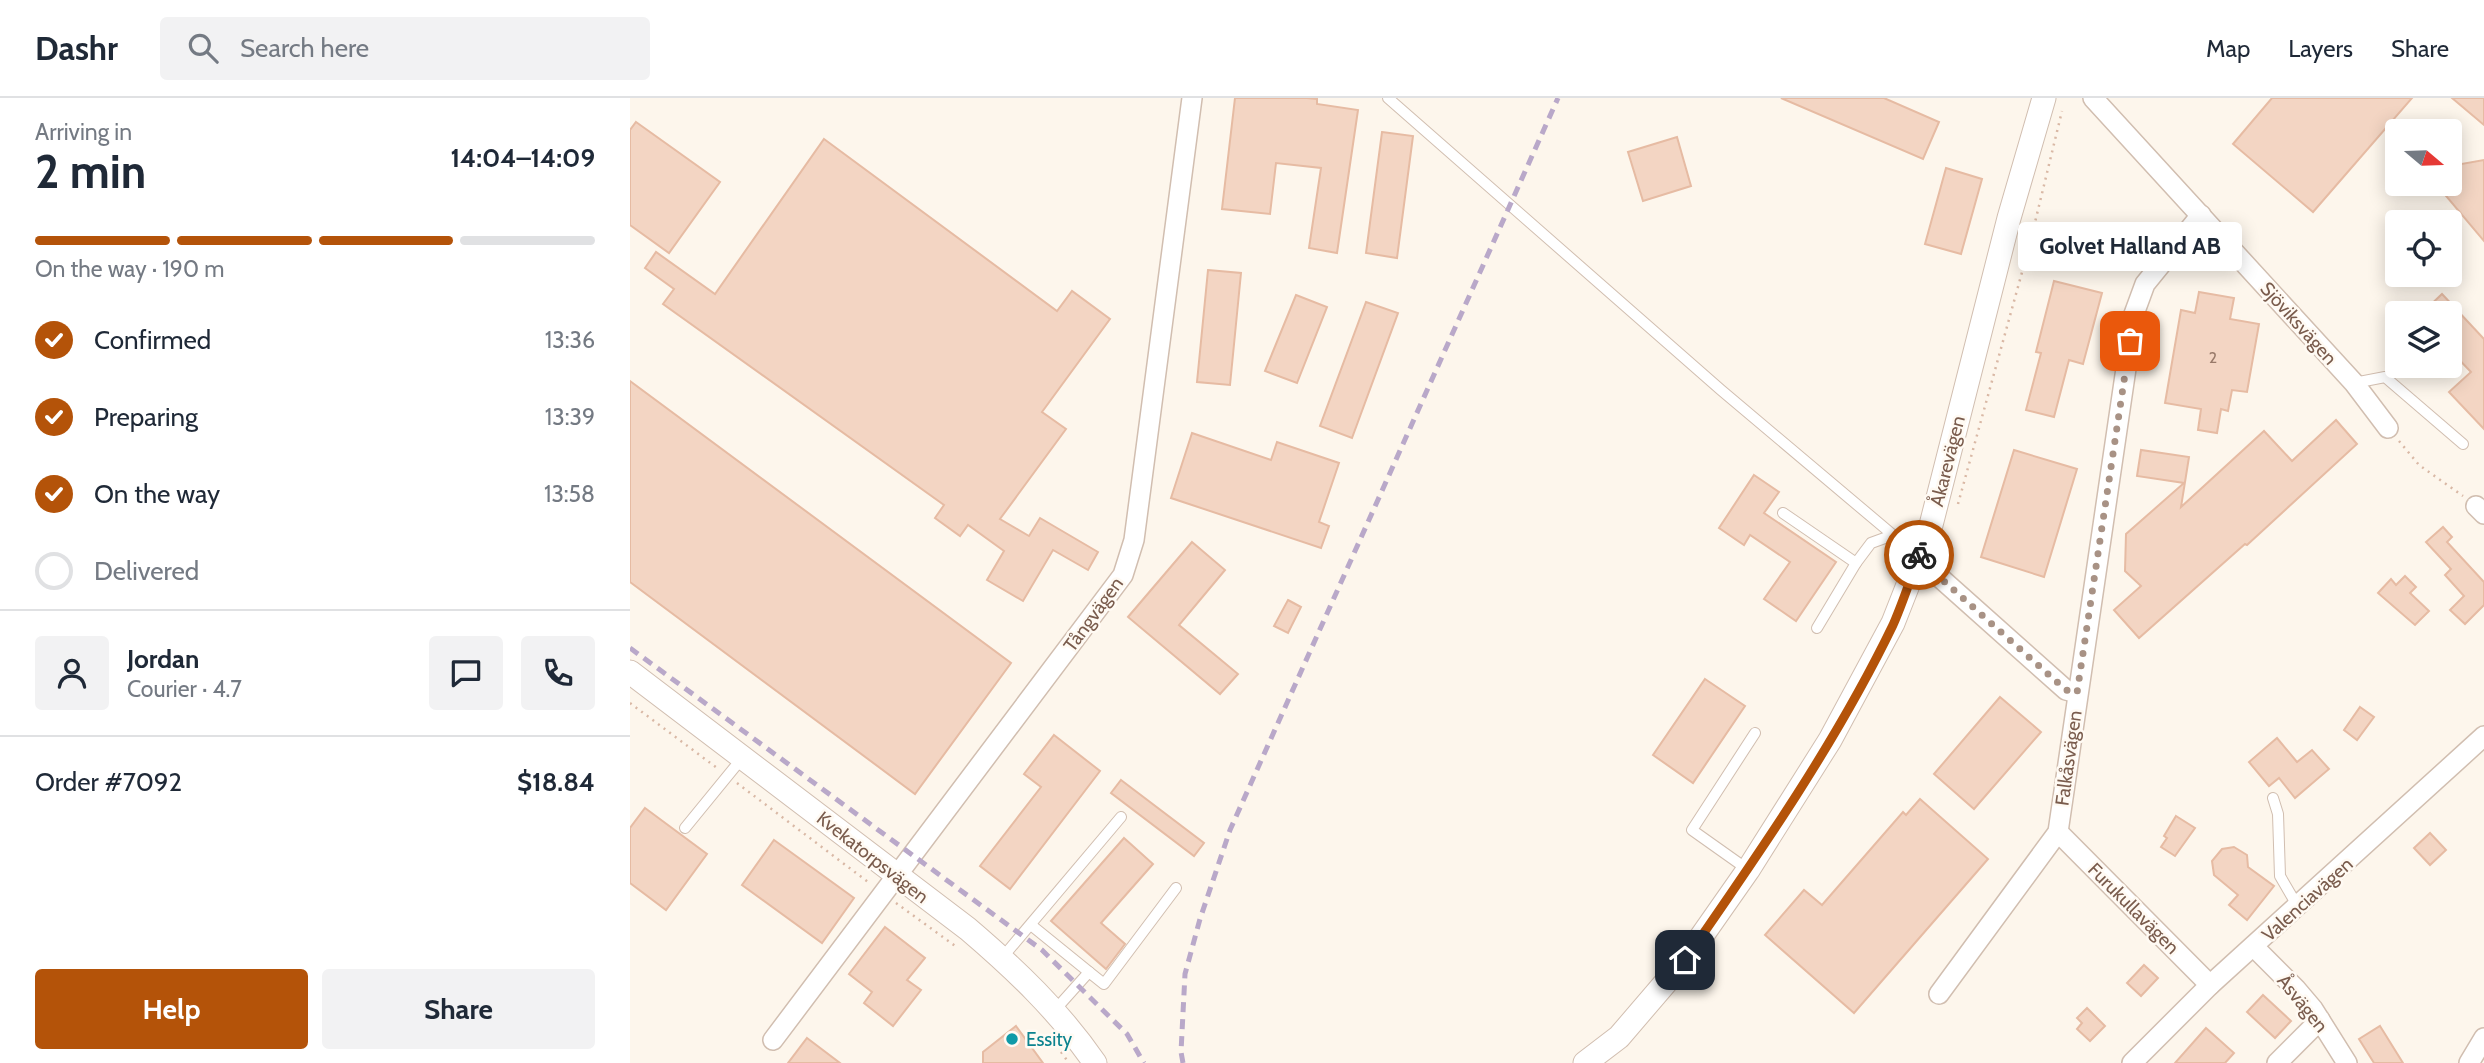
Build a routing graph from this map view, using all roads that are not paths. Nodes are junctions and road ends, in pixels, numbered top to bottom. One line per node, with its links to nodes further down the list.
1 (1192, 98): 24 (street, Tångvägen)
2 (1388, 98): 10 (lane)
3 (2044, 98): 11 (street, Åkarevägen)
4 (2093, 98): 5 (street, Sjöviksvägen)
5 (2200, 215): 6 (street, Sjöviksvägen); 15 (street, Falkåsvägen)
6 (2354, 383): 7 (street, Sjöviksvägen); 8 (lane)
7 (2388, 428)
8 (2463, 444)
9 (1783, 513): 12 (lane)
10 (1893, 535): 11 (lane); 12 (lane)
11 (1922, 547): 15 (street); 23 (street, Åkarevägen)
12 (1856, 563): 13 (lane)
13 (1817, 628)
14 (630, 672): 18 (street, Kvekatorpsvägen)
15 (2077, 693): 22 (street, Falkåsvägen)
16 (1755, 733): 23 (lane)
17 (2484, 736): 26 (street, Valenciavägen)
18 (743, 757): 21 (lane); 24 (street, Kvekatorpsvägen)
19 (2273, 798): 26 (lane)
20 (1121, 817): 27 (lane)
21 (685, 828)
22 (2058, 832): 31 (street, Furukullavägen); 32 (street, Falkåsvägen)
23 (1748, 870): 38 (street, Åkarevägen)
24 (889, 884): 29 (street, Kvekatorpsvägen); 36 (street, Tångvägen)
25 (1176, 888): 30 (lane)
26 (2298, 907): 28 (street, Valenciavägen)
27 (1031, 925): 29 (lane); 30 (lane)
28 (2253, 947): 31 (street, Valenciavägen); 34 (street, Åsvägen)
29 (1002, 958): 33 (street, Kvekatorpsvägen)
30 (1089, 972): 33 (lane)
31 (2210, 985): 39 (street, Valenciavägen)
32 (1938, 994)
33 (1055, 1010): 37 (street, Kvekatorpsvägen)
34 (2320, 1020): 40 (street); 41 (street, Åsvägen)
35 (2484, 1038): 42 (street)
36 (773, 1040)
37 (1095, 1063)
38 (1585, 1063)
39 (2132, 1063)
40 (2277, 1063)
41 (2347, 1063)
42 (2469, 1063)

